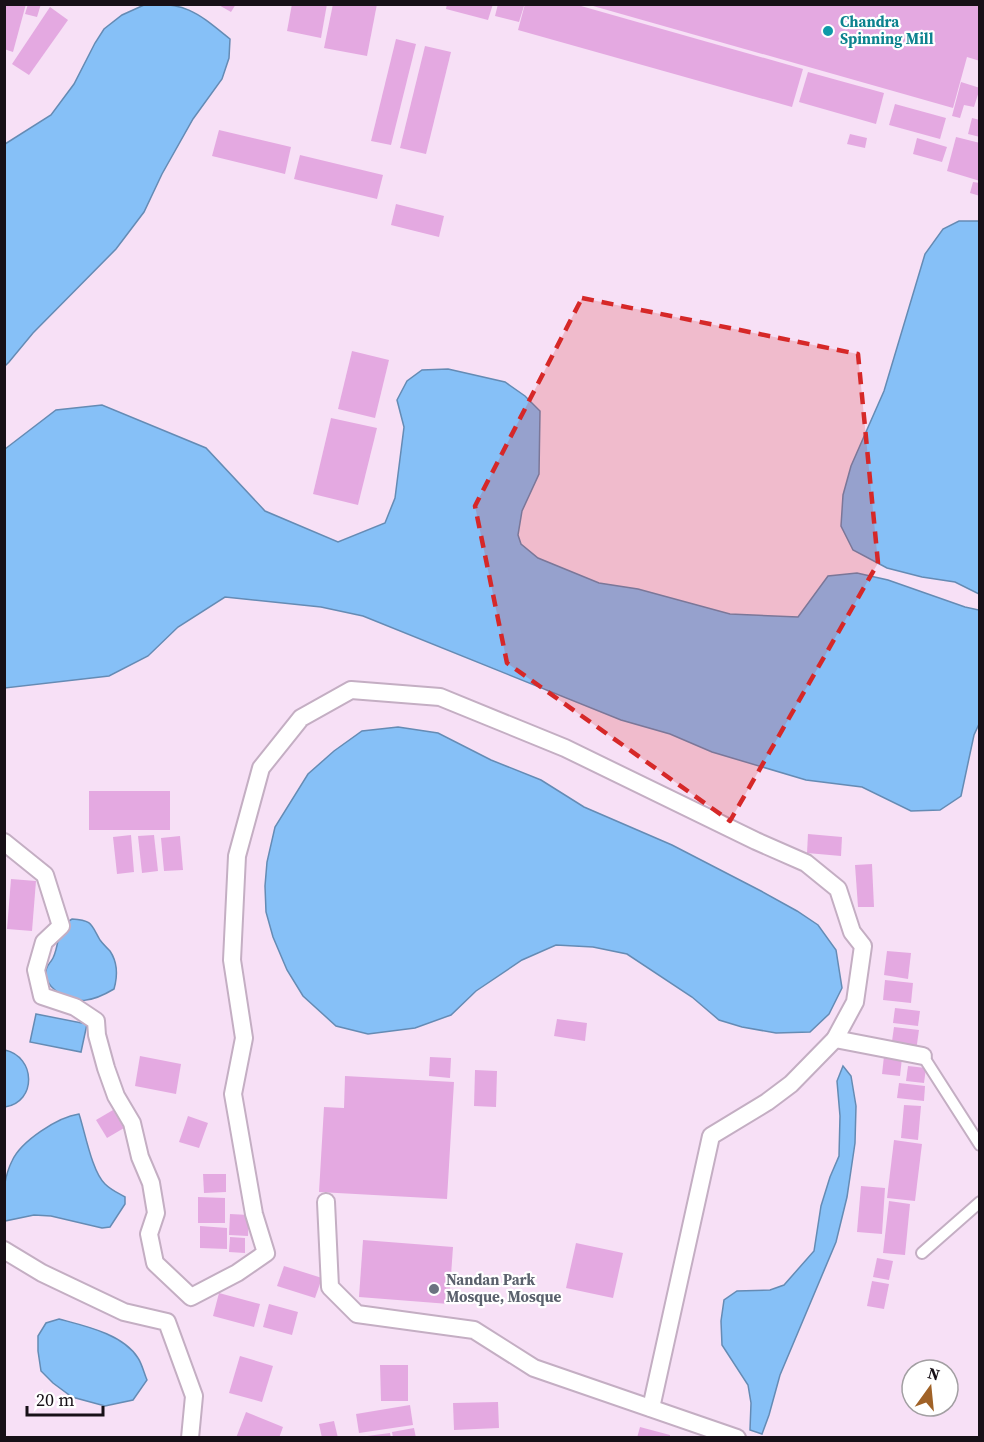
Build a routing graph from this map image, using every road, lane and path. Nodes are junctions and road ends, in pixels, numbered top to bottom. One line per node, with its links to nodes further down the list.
1 (4, 842): 2 (street)
2 (835, 1040): 3 (street); 9 (street)
3 (923, 1056): 4 (lane)
4 (980, 1145)
5 (326, 1202): 9 (street)
6 (980, 1202): 8 (lane)
7 (4, 1250): 10 (street)
8 (922, 1253)
9 (651, 1408): 11 (street)
10 (190, 1437)
11 (737, 1437)

